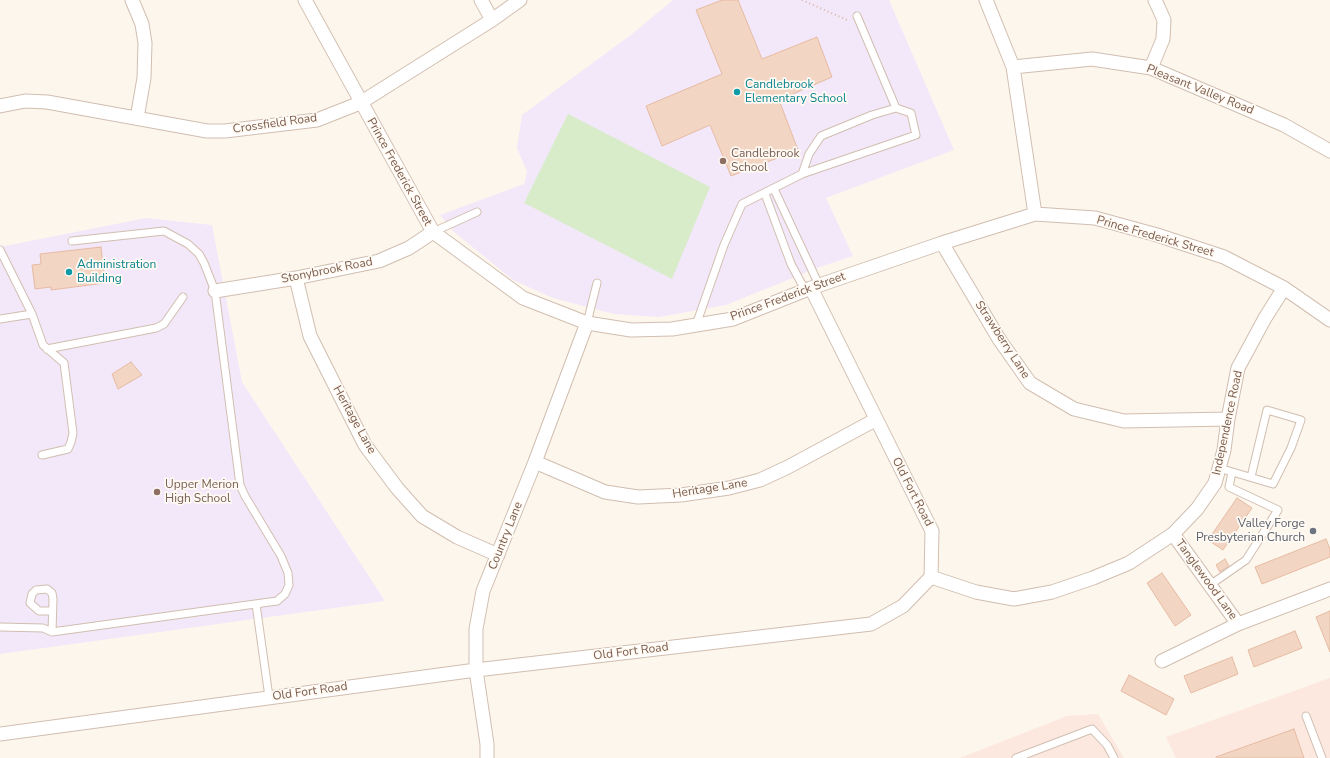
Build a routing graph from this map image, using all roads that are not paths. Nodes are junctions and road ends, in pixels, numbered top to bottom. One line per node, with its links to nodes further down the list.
1 (132, 0): 14 (street)
2 (305, 0): 12 (street, Prince Frederick Street)
3 (481, 0): 8 (street)
4 (520, 0): 8 (street, Crossfield Road)
5 (986, 0): 9 (street)
6 (1155, 0): 10 (street)
7 (857, 16): 13 (lane)
8 (492, 20): 12 (street, Crossfield Road)
9 (1013, 67): 10 (street, Pleasant Valley Road); 20 (street)
10 (1151, 68): 15 (street, Pleasant Valley Road)
11 (1, 103): 14 (street, Crossfield Road)
12 (360, 103): 14 (street, Crossfield Road); 21 (street, Prince Frederick Street)
13 (896, 108): 16 (lane); 16 (lane)
14 (137, 118)
15 (1330, 151)
16 (802, 174): 17 (lane)
17 (774, 189): 18 (lane); 27 (lane)
18 (764, 194): 27 (lane); 35 (lane)
19 (477, 212): 21 (lane)
20 (1035, 214): 23 (street, Prince Frederick Street); 28 (street, Prince Frederick Street)
21 (433, 232): 25 (street, Stonybrook Road); 34 (street, Prince Frederick Street)
22 (72, 241): 29 (lane)
23 (942, 243): 27 (street, Prince Frederick Street); 37 (street, Strawberry Lane)
24 (0, 250): 31 (lane)
25 (296, 278): 29 (street, Stonybrook Road); 45 (street, Heritage Lane)
26 (597, 283): 34 (lane)
27 (811, 288): 35 (street, Prince Frederick Street); 38 (street, Old Fort Road)
28 (1284, 288): 33 (street, Prince Frederick Street); 37 (street, Independence Road)
29 (215, 291): 49 (lane)
30 (183, 297): 36 (lane)
31 (32, 314): 32 (lane); 36 (lane)
32 (0, 319)
33 (1330, 320)
34 (587, 323): 35 (street, Prince Frederick Street); 40 (street, Country Lane)
35 (696, 325)
36 (47, 349): 39 (lane)
37 (1228, 419): 41 (street, Independence Road)
38 (876, 420): 40 (street, Heritage Lane); 46 (street, Old Fort Road)
39 (42, 455)
40 (535, 462): 45 (street, Country Lane)
41 (1219, 468): 42 (lane); 44 (street, Independence Road)
42 (1232, 472): 43 (lane); 47 (lane)
43 (1251, 478): 43 (lane)
44 (1173, 534): 46 (street, Independence Road); 47 (street, Tanglewood Lane)
45 (498, 555): 55 (street, Country Lane)
46 (931, 577): 55 (street, Old Fort Road)
47 (1210, 585): 51 (street, Tanglewood Lane)
48 (1330, 589): 51 (street, Tanglewood Lane)
49 (256, 604): 53 (lane); 56 (lane)
50 (52, 612): 53 (lane)
51 (1238, 624): 54 (street)
52 (0, 627): 53 (lane)
53 (52, 632)
54 (1162, 661)
55 (476, 670): 56 (street, Old Fort Road); 59 (street, Country Lane)
56 (269, 698): 58 (street, Old Fort Road)
57 (1306, 716): 62 (lane)
58 (0, 734)
59 (487, 758)
60 (1016, 758): 61 (lane)
61 (1114, 758)
62 (1322, 758)

